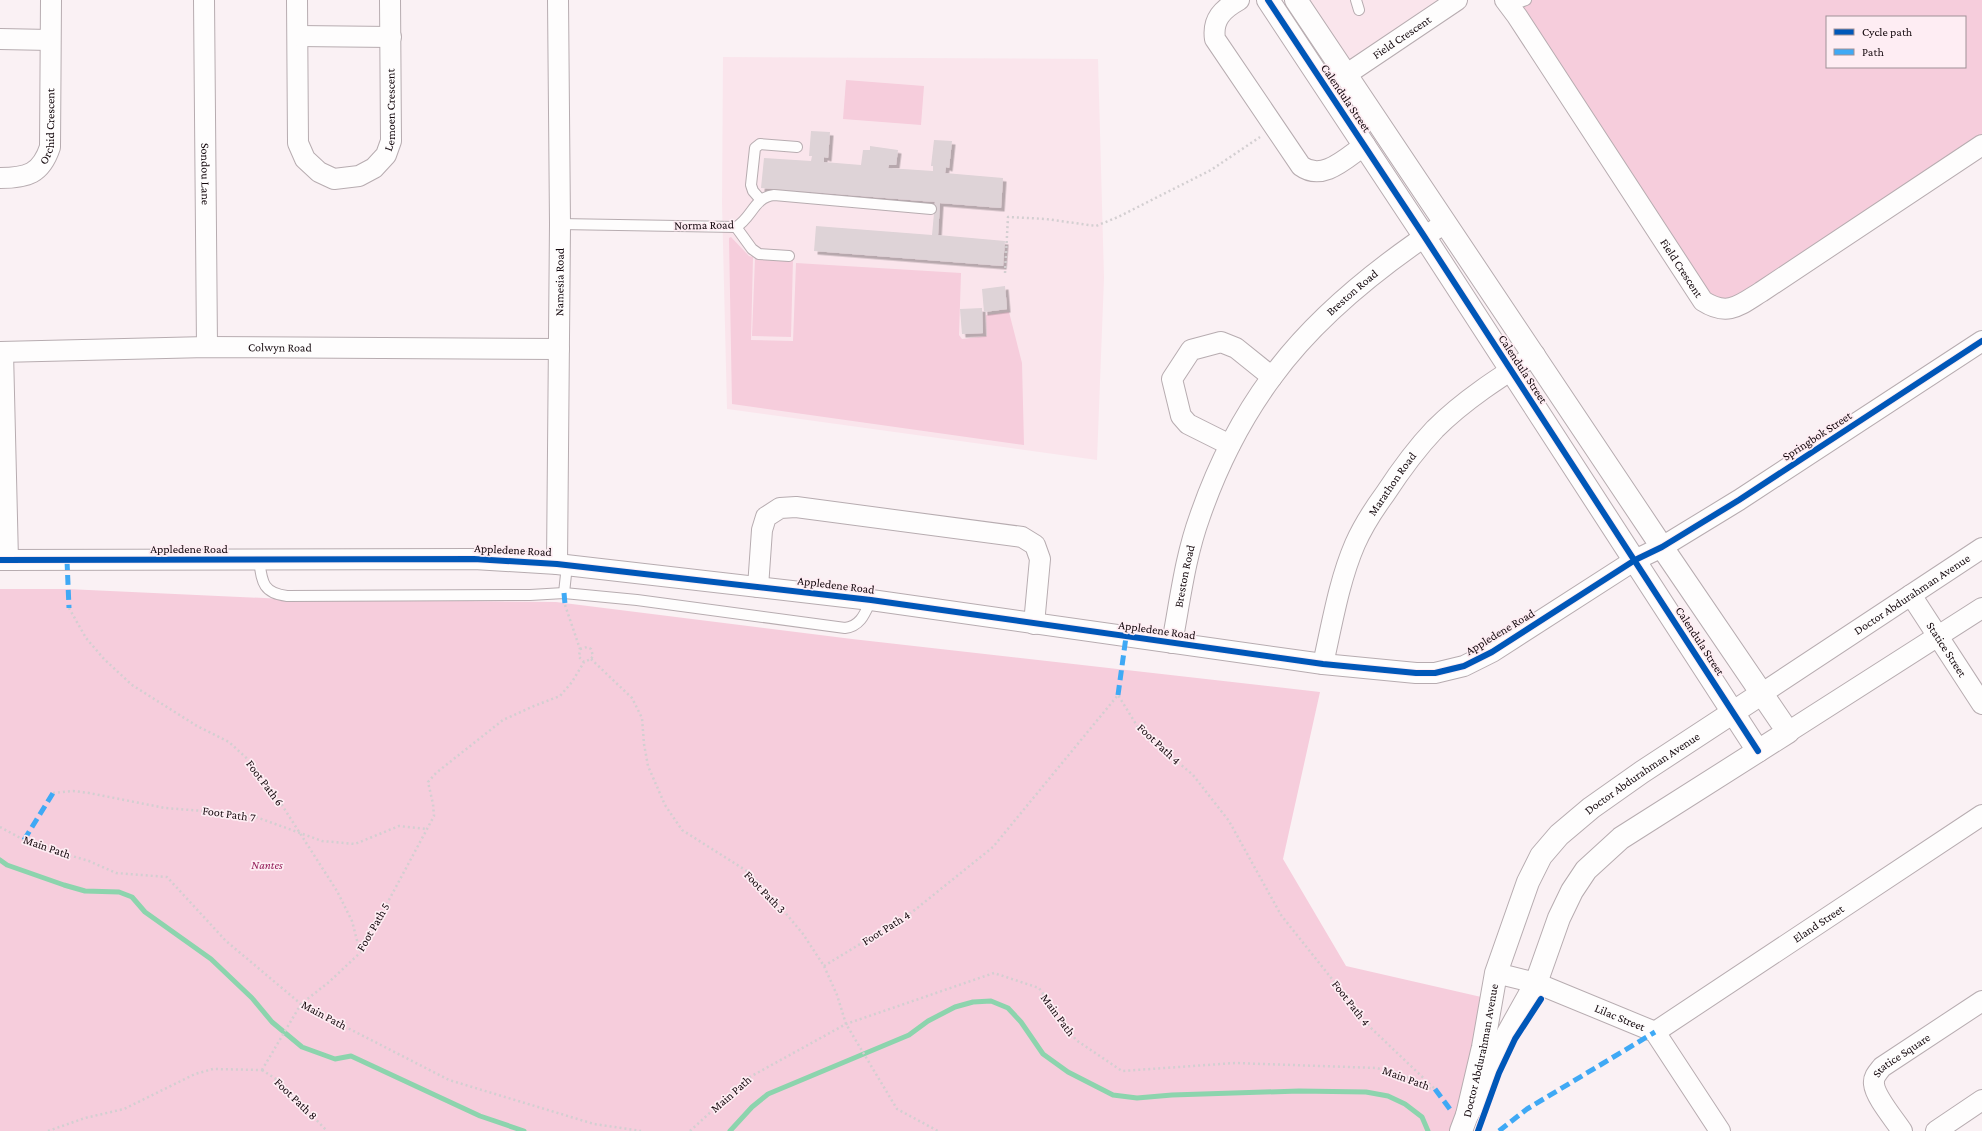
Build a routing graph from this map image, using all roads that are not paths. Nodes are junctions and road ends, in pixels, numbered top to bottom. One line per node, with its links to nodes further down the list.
1 (51, 0): 14 (street, Orchid Crescent)
2 (204, 0): 28 (street, Sondou Lane)
3 (297, 0): 11 (street, Lemoen Crescent)
4 (390, 0): 12 (street, Lemoen Crescent)
5 (558, 0): 23 (street, Namesia Road)
6 (1239, 0): 16 (street, Calendula Street)
7 (1268, 0): 16 (street, Calendula Street)
8 (1296, 0): 15 (street, Calendula Street)
9 (1457, 0): 15 (street, Field Crescent)
10 (1513, 2): 17 (street, Field Crescent)
11 (298, 36): 12 (street); 12 (street, Lemoen Crescent)
12 (390, 37)
13 (0, 39): 14 (street)
14 (50, 40): 19 (street, Orchid Crescent)
15 (1347, 74): 22 (street, Calendula Street)
16 (1364, 145): 25 (street, Calendula Street)
17 (1982, 145)
18 (797, 147): 20 (lane)
19 (0, 178)
20 (760, 199): 21 (lane); 24 (lane, Norma Road)
21 (931, 209)
22 (1445, 223): 25 (street, Breston Road); 31 (street, Calendula Street)
23 (560, 224): 24 (lane, Norma Road); 29 (street, Namesia Road)
24 (736, 227): 26 (lane)
25 (1424, 236): 32 (street, Calendula Street); 33 (street, Breston Road)
26 (789, 256)
27 (1982, 341): 35 (street, Springbok Street)
28 (207, 347): 29 (street, Colwyn Road); 30 (street, Colwyn Road)
29 (560, 349): 40 (street, Namesia Road)
30 (2, 352): 37 (street)
31 (1535, 355): 32 (street, Marathon Road); 35 (street, Calendula Street)
32 (1510, 371): 39 (street, Calendula Street); 49 (street, Marathon Road)
33 (1272, 377): 34 (street, Breston Road); 34 (street)
34 (1230, 445): 48 (street, Breston Road)
35 (1662, 547): 39 (street, Springbok Street); 50 (street, Calendula Street)
36 (1982, 548): 43 (street, Doctor Abdurahman Avenue)
37 (4, 560): 38 (street, Appledene Road)
38 (259, 560): 40 (street, Appledene Road); 42 (lane)
39 (1635, 560): 49 (street, Appledene Road); 52 (street, Calendula Street)
40 (562, 564): 41 (street, Appledene Road); 42 (lane)
41 (758, 587): 44 (street, Appledene Road); 46 (street)
42 (564, 592): 44 (lane)
43 (1911, 595): 47 (street, Statice Street); 50 (street, Doctor Abdurahman Avenue)
44 (871, 600): 46 (street, Appledene Road)
45 (1982, 608): 47 (street, Doctor Abdurahman Avenue)
46 (1034, 624): 48 (street, Appledene Road)
47 (1939, 636): 51 (street, Statice Street); 53 (street, Doctor Abdurahman Avenue)
48 (1172, 643): 49 (street, Appledene Road)
49 (1323, 664)
50 (1761, 694): 52 (street, Doctor Abdurahman Avenue); 53 (street, Calendula Street)
51 (1982, 704)
52 (1733, 714): 54 (street, Calendula Street); 56 (street, Doctor Abdurahman Avenue)
53 (1788, 732): 54 (street, Doctor Abdurahman Avenue)
54 (1758, 751): 57 (street, Doctor Abdurahman Avenue)
55 (1982, 815): 59 (street, Eland Street)
56 (1496, 974): 57 (street, Lilac Street); 61 (street, Doctor Abdurahman Avenue)
57 (1536, 983): 59 (street, Lilac Street); 61 (street, Doctor Abdurahman Avenue)
58 (1982, 1001): 63 (street, Statice Square)
59 (1655, 1032): 62 (street, Lilac Street)
60 (1982, 1100): 64 (street)
61 (1464, 1123)
62 (1720, 1131)
63 (1902, 1131)
64 (1936, 1131)

